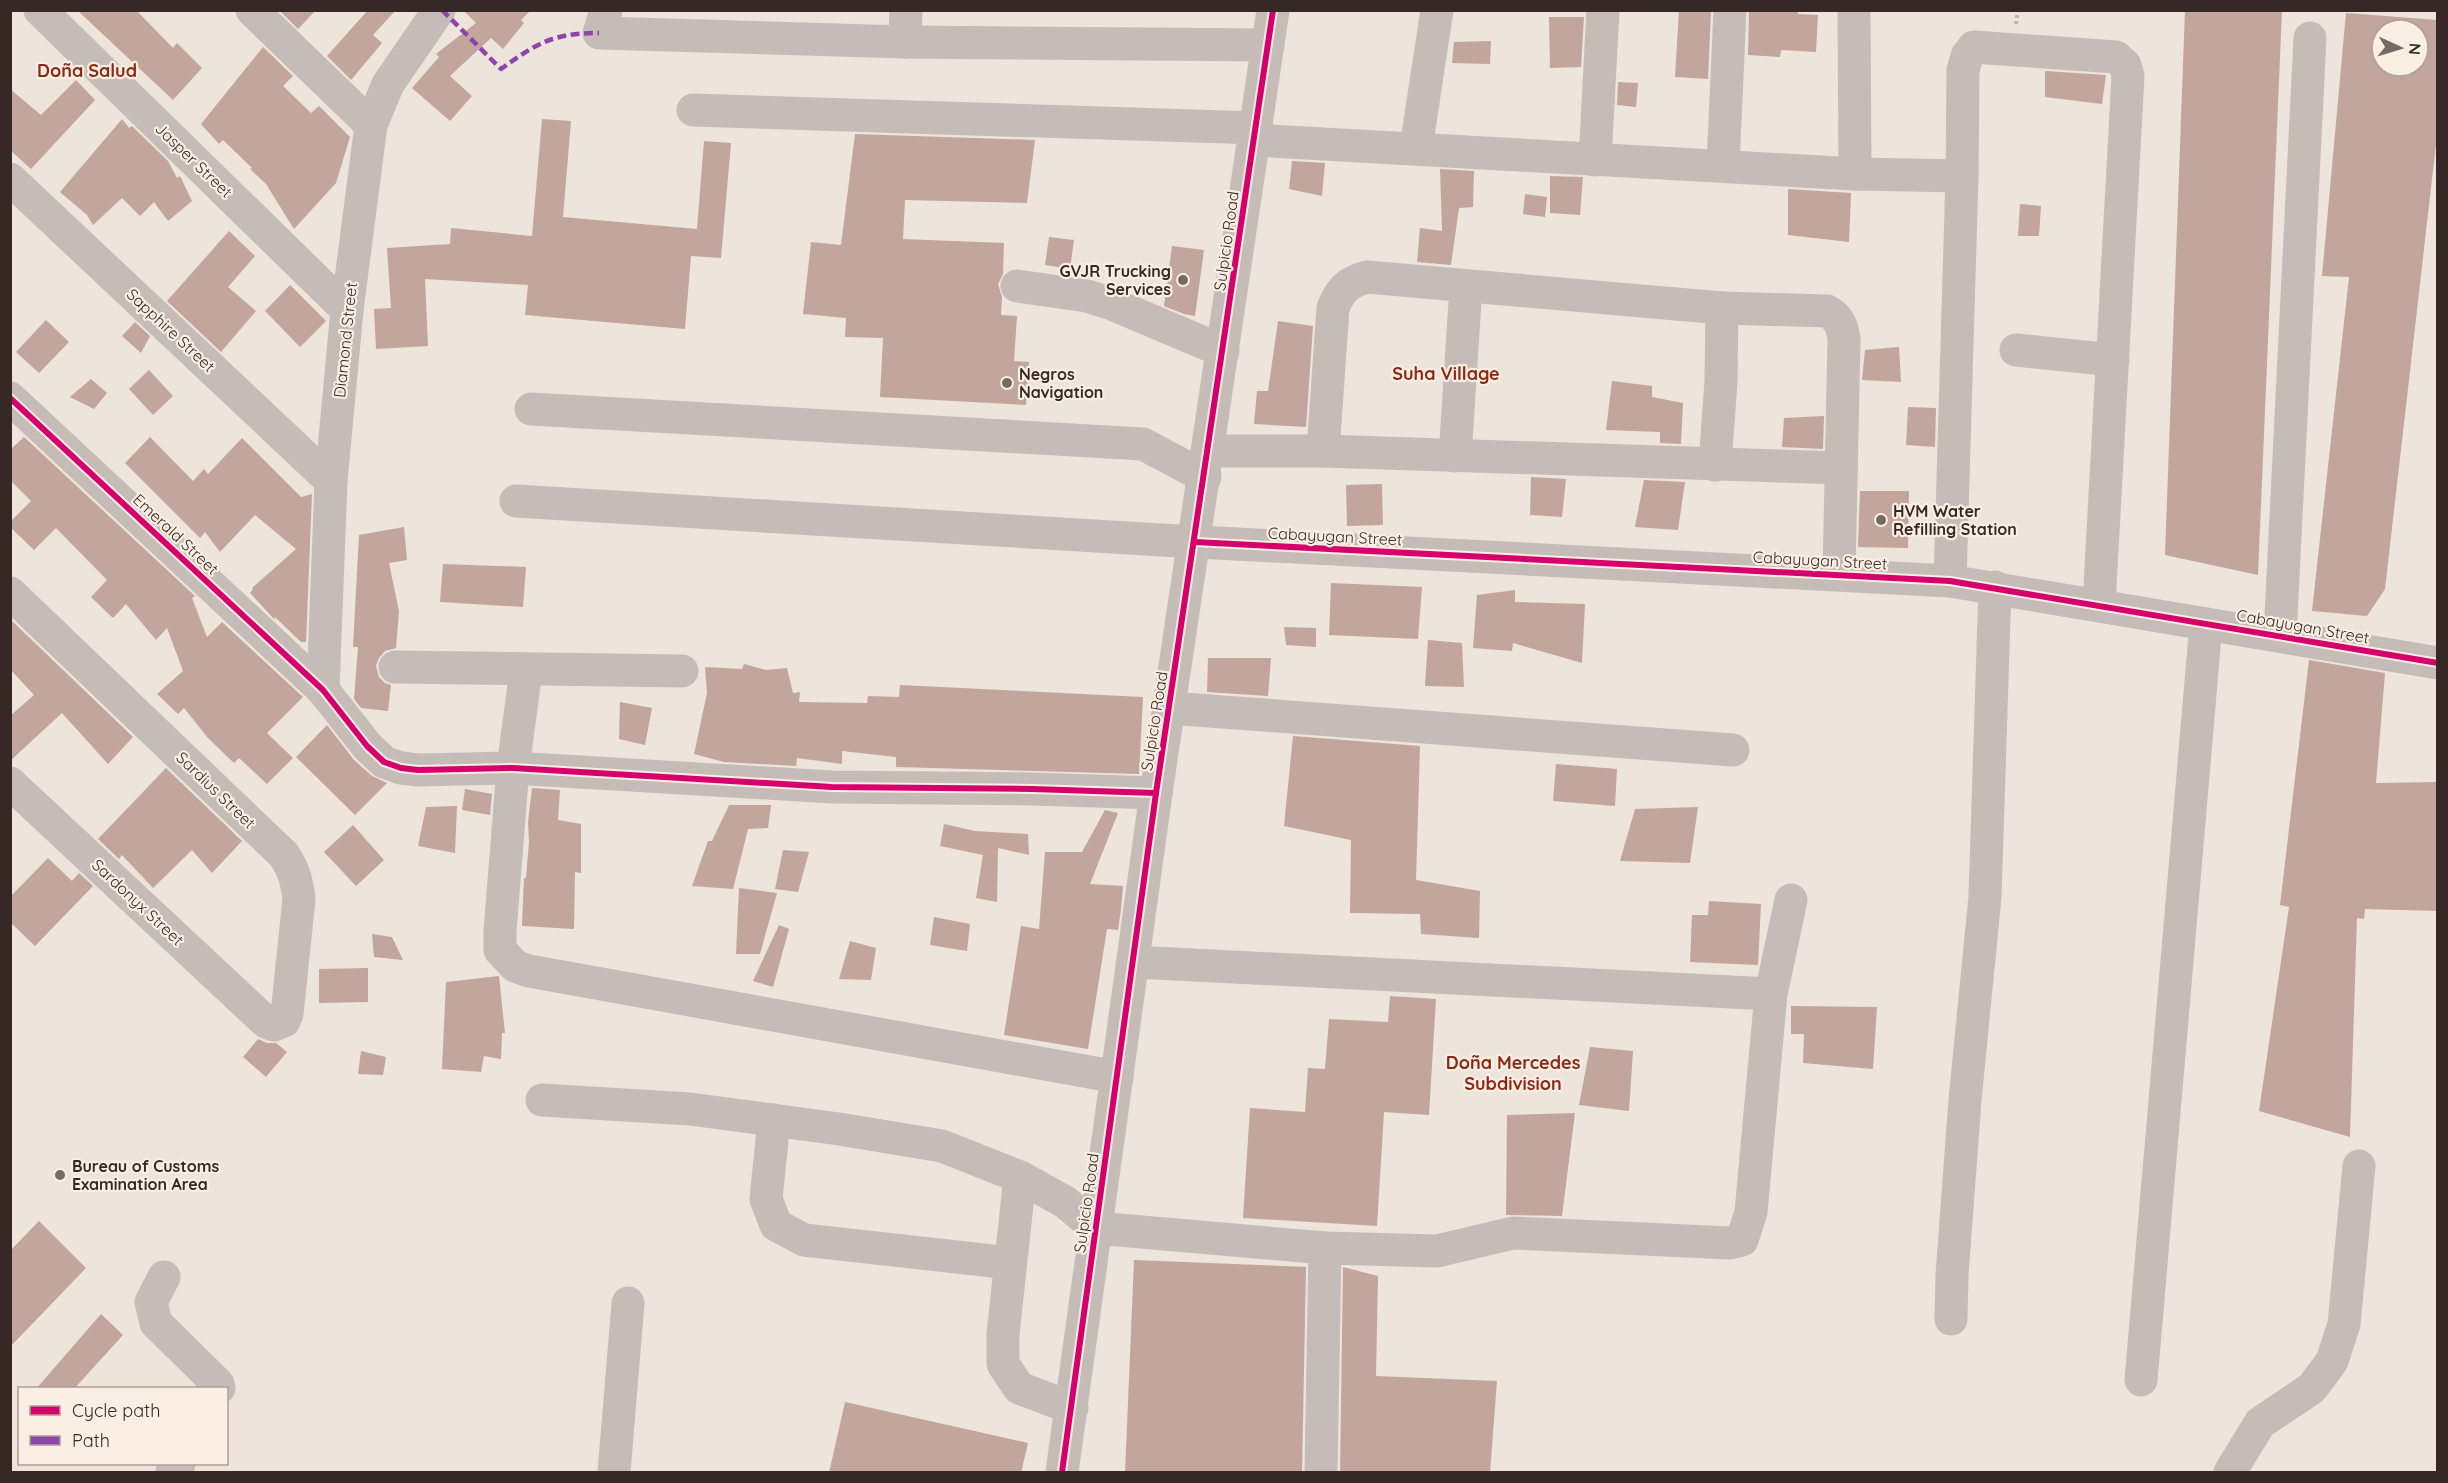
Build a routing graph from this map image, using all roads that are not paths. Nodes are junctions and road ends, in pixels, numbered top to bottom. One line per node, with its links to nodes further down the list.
1 (40, 10): 26 (street, Jasper Street)
2 (252, 10): 15 (street)
3 (439, 10): 15 (street, Diamond Street)
4 (606, 10): 10 (street)
5 (1273, 10): 13 (street, Sulpicio Road)
6 (1437, 10): 17 (street)
7 (1603, 10): 18 (street)
8 (1730, 10): 19 (street)
9 (1854, 10): 20 (street)
10 (735, 23): 11 (street)
11 (906, 26): 13 (street)
12 (2310, 38): 46 (street)
13 (1268, 45): 16 (street, Sulpicio Road)
14 (693, 110): 16 (street)
15 (371, 125): 26 (street, Diamond Street)
16 (1256, 134): 17 (street); 28 (street, Sulpicio Road)
17 (1416, 148): 18 (street)
18 (1595, 160): 19 (street)
19 (1723, 165): 20 (street)
20 (1855, 174): 21 (street)
21 (1962, 176): 29 (street); 41 (street)
22 (10, 180): 37 (street, Sapphire Street)
23 (1017, 286): 28 (street)
24 (1466, 286): 25 (street); 32 (street); 33 (street)
25 (1722, 308): 35 (street); 36 (street)
26 (347, 310): 37 (street, Diamond Street)
27 (2016, 350): 29 (street)
28 (1223, 351): 34 (street, Sulpicio Road)
29 (2113, 360): 44 (street)
30 (10, 398): 51 (street, Emerald Street)
31 (531, 409): 34 (street)
32 (1323, 451): 33 (street); 34 (street)
33 (1455, 456): 35 (street)
34 (1207, 464): 39 (street, Sulpicio Road)
35 (1715, 465): 36 (street)
36 (1841, 468): 40 (street)
37 (331, 481): 51 (street, Diamond Street)
38 (516, 501): 39 (street, Cabayugan Street)
39 (1195, 542): 40 (street, Cabayugan Street); 52 (street, Sulpicio Road)
40 (1839, 574): 41 (street, Cabayugan Street)
41 (1950, 581): 42 (street, Cabayugan Street)
42 (1995, 587): 44 (street, Cabayugan Street); 71 (street)
43 (10, 593): 60 (street, Sardius Street)
44 (2099, 605): 45 (street, Cabayugan Street)
45 (2206, 624): 46 (street, Cabayugan Street); 72 (street)
46 (2280, 636): 47 (street, Cabayugan Street)
47 (2438, 663)
48 (395, 667): 49 (street)
49 (526, 670): 50 (street); 54 (street)
50 (682, 671)
51 (323, 690): 54 (street, Emerald Street)
52 (1169, 708): 53 (street); 56 (street, Sulpicio Road)
53 (1733, 750)
54 (513, 768): 56 (street, Emerald Street); 61 (street)
55 (10, 783): 60 (street, Sardonyx Street)
56 (1156, 793): 58 (street, Sulpicio Road)
57 (1791, 900): 59 (street)
58 (1134, 962): 59 (street); 61 (street, Sulpicio Road)
59 (1772, 994): 67 (street)
60 (266, 1022)
61 (1117, 1077): 66 (street, Sulpicio Road)
62 (542, 1100): 63 (street)
63 (774, 1120): 65 (street); 68 (street)
64 (2359, 1166): 78 (street)
65 (1020, 1177): 66 (street); 68 (street)
66 (1096, 1228): 67 (street); 74 (street, Sulpicio Road)
67 (1325, 1248): 77 (street)
68 (1010, 1263): 74 (street)
69 (164, 1277): 73 (street)
70 (628, 1303): 75 (street)
71 (1951, 1319)
72 (2141, 1380)
73 (219, 1387)
74 (1072, 1408): 76 (street, Sulpicio Road)
75 (615, 1473)
76 (1062, 1473)
77 (1321, 1473)
78 (2230, 1473)

